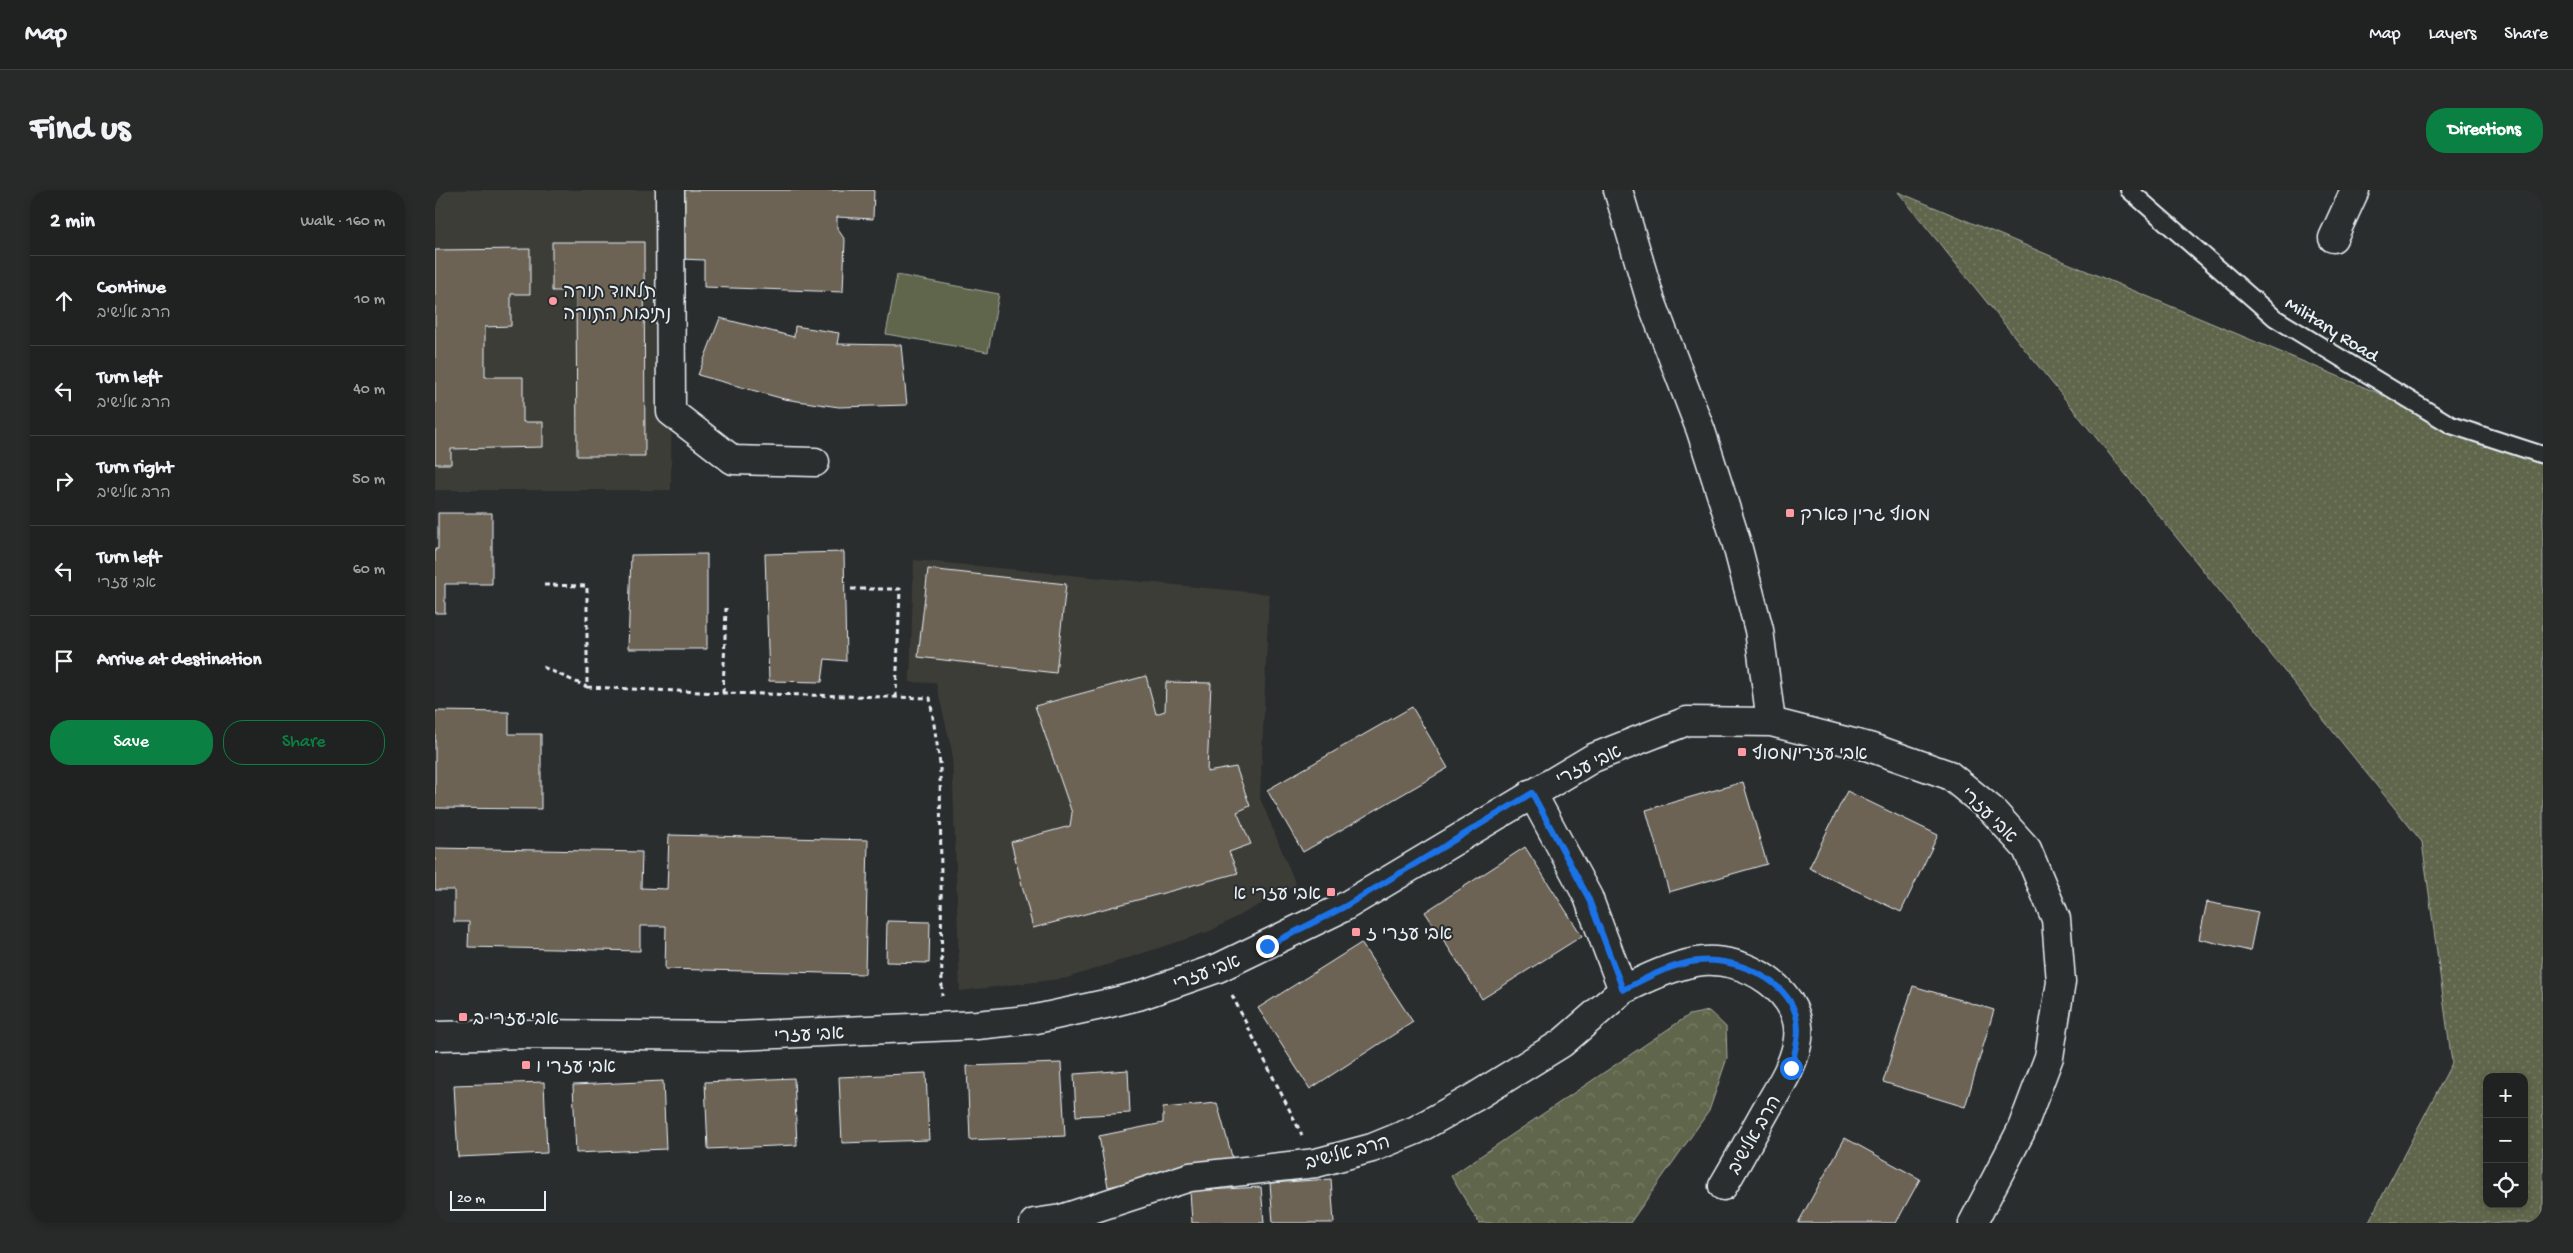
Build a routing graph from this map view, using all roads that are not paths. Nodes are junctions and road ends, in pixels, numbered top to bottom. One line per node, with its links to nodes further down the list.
1 (670, 190): 7 (street)
2 (1618, 190): 8 (street)
3 (2129, 190): 6 (lane, Military Road)
4 (2355, 190): 5 (street)
5 (2333, 238)
6 (2543, 455)
7 (815, 462)
8 (1771, 722): 9 (street, אבי עזרי); 14 (street, אבי עזרי)
9 (1532, 793): 10 (street); 11 (street, אבי עזרי)
10 (1623, 990): 12 (street, הרב אלישיב); 13 (street, הרב אלישיב)
11 (435, 1036)
12 (1723, 1186)
13 (1034, 1223)
14 (1973, 1223)

